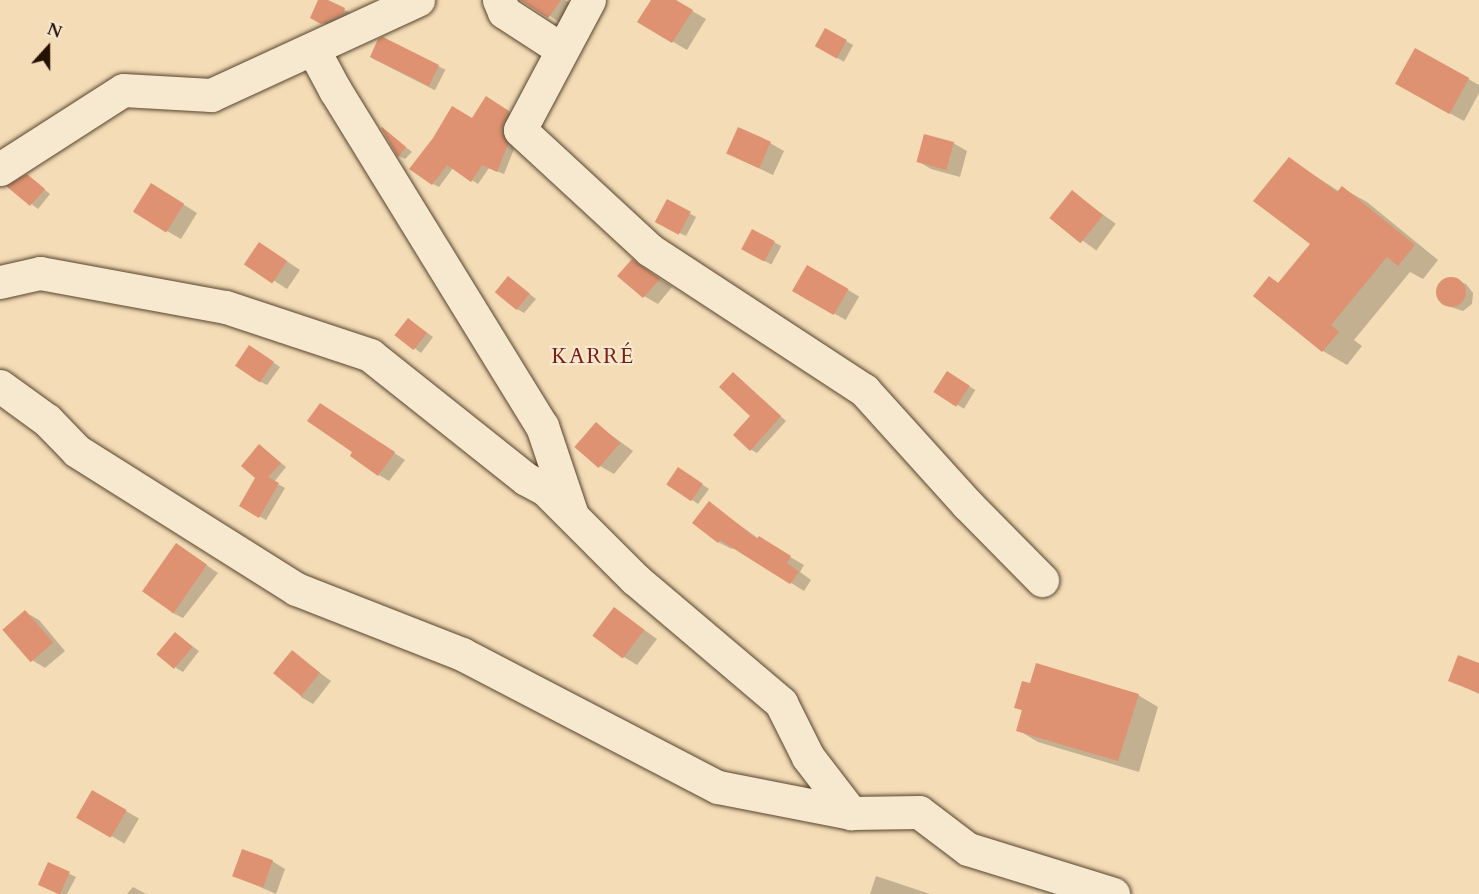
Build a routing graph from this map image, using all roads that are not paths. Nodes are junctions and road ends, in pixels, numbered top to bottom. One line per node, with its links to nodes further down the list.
1 (418, 0): 4 (street)
2 (499, 0): 5 (street)
3 (589, 0): 5 (street)
4 (313, 49): 6 (street); 9 (street)
5 (561, 49): 10 (street)
6 (0, 169)
7 (0, 282): 9 (street)
8 (0, 386): 11 (street)
9 (571, 514): 11 (street)
10 (1042, 580)
11 (851, 813): 12 (street)
12 (1113, 894)

